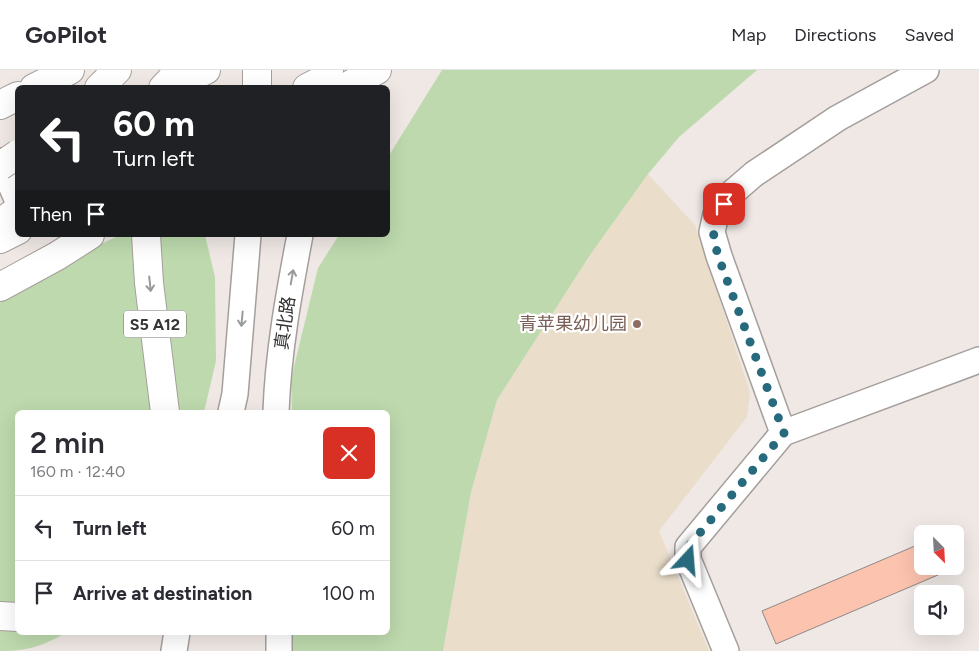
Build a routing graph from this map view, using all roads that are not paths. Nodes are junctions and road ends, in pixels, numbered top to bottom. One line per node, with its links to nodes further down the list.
1 (70, 70): 10 (main road)
2 (117, 70): 11 (main road)
3 (152, 70): 12 (main road)
4 (180, 70): 13 (main road)
5 (206, 70): 14 (main road)
6 (257, 70): 15 (main road)
7 (377, 70): 9 (main road)
8 (926, 70): 35 (street)
9 (329, 80)
10 (40, 85)
11 (102, 85)
12 (150, 85)
13 (166, 85)
14 (175, 85)
15 (257, 85)
16 (15, 98): 17 (main road)
17 (0, 105)
18 (6, 163): 19 (street)
19 (15, 191)
20 (15, 212): 21 (main road)
21 (0, 223)
22 (15, 232): 28 (main road)
23 (58, 237): 29 (main road)
24 (87, 237): 30 (main road)
25 (146, 237): 32 (main road, S5 A12, one-way to 32)
26 (248, 237): 33 (street, one-way to 33)
27 (300, 237): 34 (street, 真北路, one-way to 27)
28 (0, 239)
29 (0, 268)
30 (0, 287)
31 (979, 360): 35 (street)
32 (166, 410)
33 (231, 410)
34 (276, 410)
35 (784, 433): 42 (street)
36 (0, 616): 37 (main road)
37 (15, 617)
38 (177, 635): 40 (street)
39 (279, 635): 41 (street)
40 (174, 651)
41 (279, 651)
42 (726, 651)

